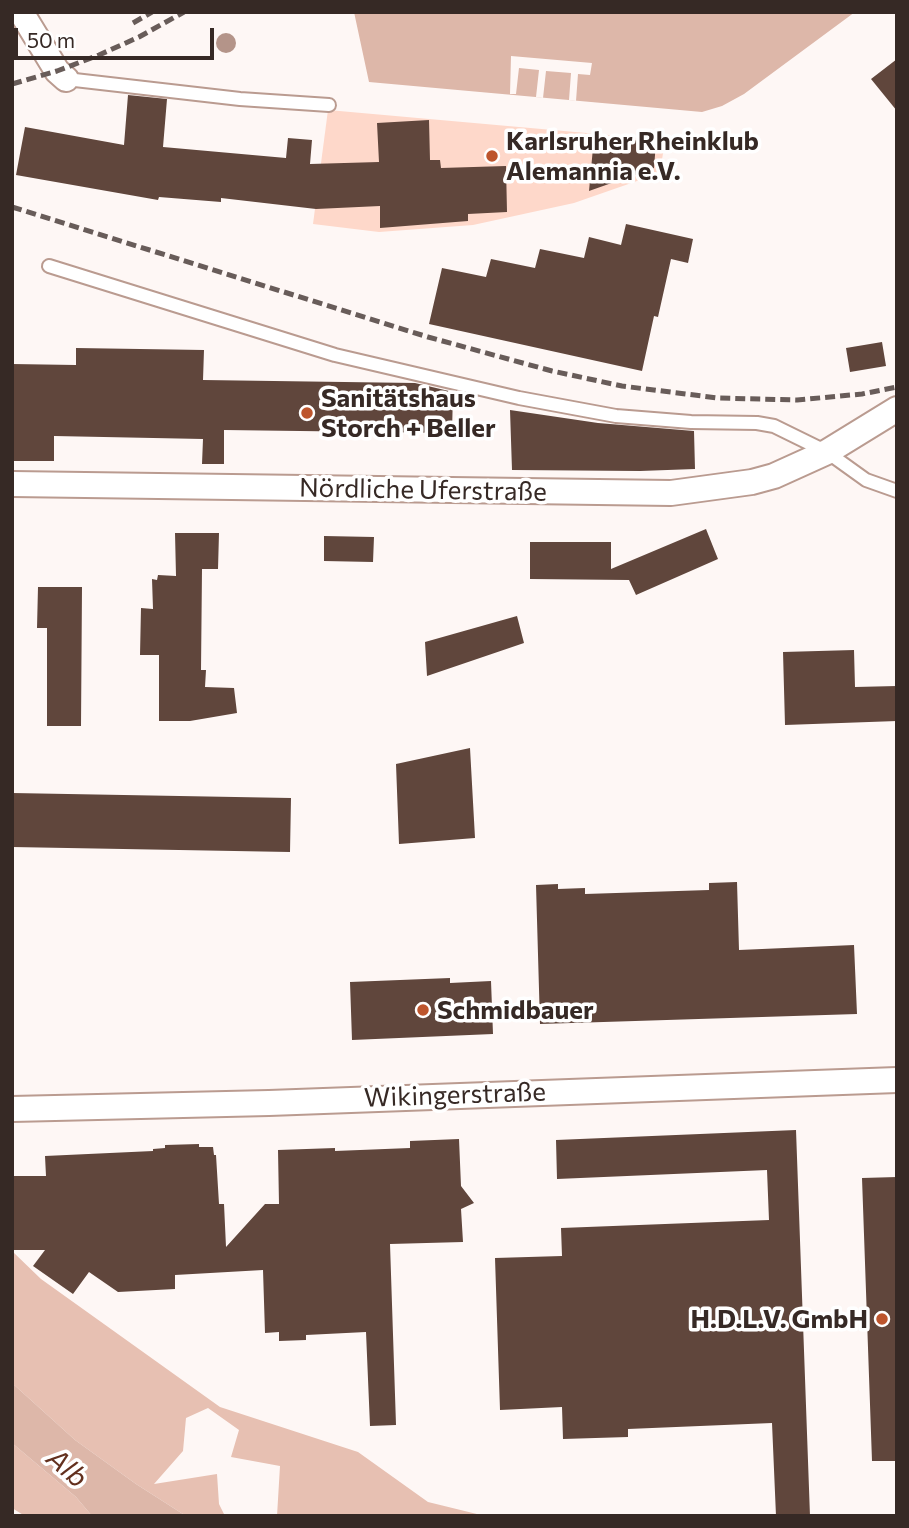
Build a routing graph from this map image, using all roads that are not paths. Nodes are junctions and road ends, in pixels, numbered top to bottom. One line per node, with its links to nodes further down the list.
1 (21, 12): 2 (street)
2 (66, 79): 3 (lane)
3 (329, 105)
4 (49, 266): 6 (lane)
5 (897, 409): 6 (street, Nördliche Uferstraße)
6 (827, 452): 7 (street, Nördliche Uferstraße); 8 (lane)
7 (12, 484)
8 (897, 491)
9 (897, 1080): 10 (street, Wikingerstraße)
10 (12, 1109)

